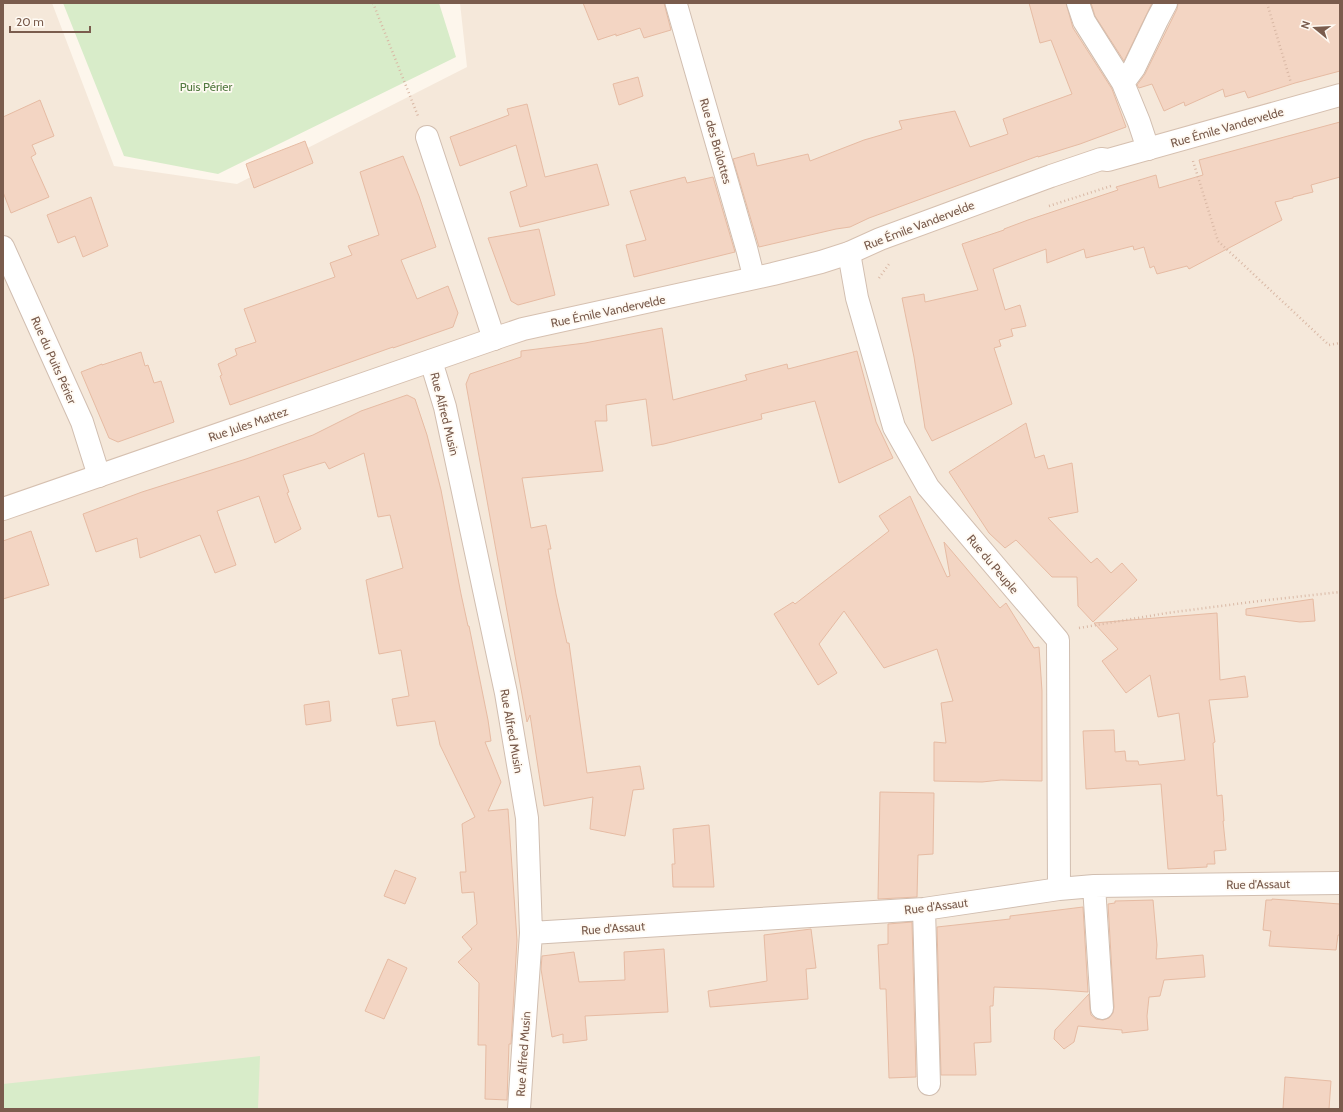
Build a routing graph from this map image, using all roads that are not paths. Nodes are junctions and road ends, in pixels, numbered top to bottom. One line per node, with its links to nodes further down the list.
1 (676, 3): 10 (street, Rue des Brûlottes)
2 (1078, 3): 4 (street)
3 (1166, 3): 4 (street)
4 (1123, 83): 7 (street)
5 (1340, 95): 7 (street, Rue Émile Vandervelde)
6 (427, 137): 11 (street)
7 (1148, 149): 9 (street, Rue Émile Vandervelde)
8 (3, 247): 13 (street, Rue du Puits Périer)
9 (849, 253): 10 (street, Rue Émile Vandervelde); 17 (street, Rue du Peuple)
10 (754, 278): 11 (street, Rue Émile Vandervelde)
11 (494, 339): 12 (street, Rue Jules Mattez)
12 (431, 361): 13 (street, Rue Jules Mattez); 19 (street, Rue Alfred Musin)
13 (99, 476): 14 (street, Rue Jules Mattez)
14 (3, 509)
15 (1340, 884): 16 (street, Rue d'Assaut)
16 (1094, 886): 17 (street, Rue d'Assaut); 20 (street)
17 (1059, 889): 18 (street, Rue d'Assaut)
18 (924, 909): 19 (street, Rue d'Assaut); 21 (street)
19 (531, 934): 22 (street, Rue Alfred Musin)
20 (1102, 1008)
21 (929, 1084)
22 (519, 1109)

